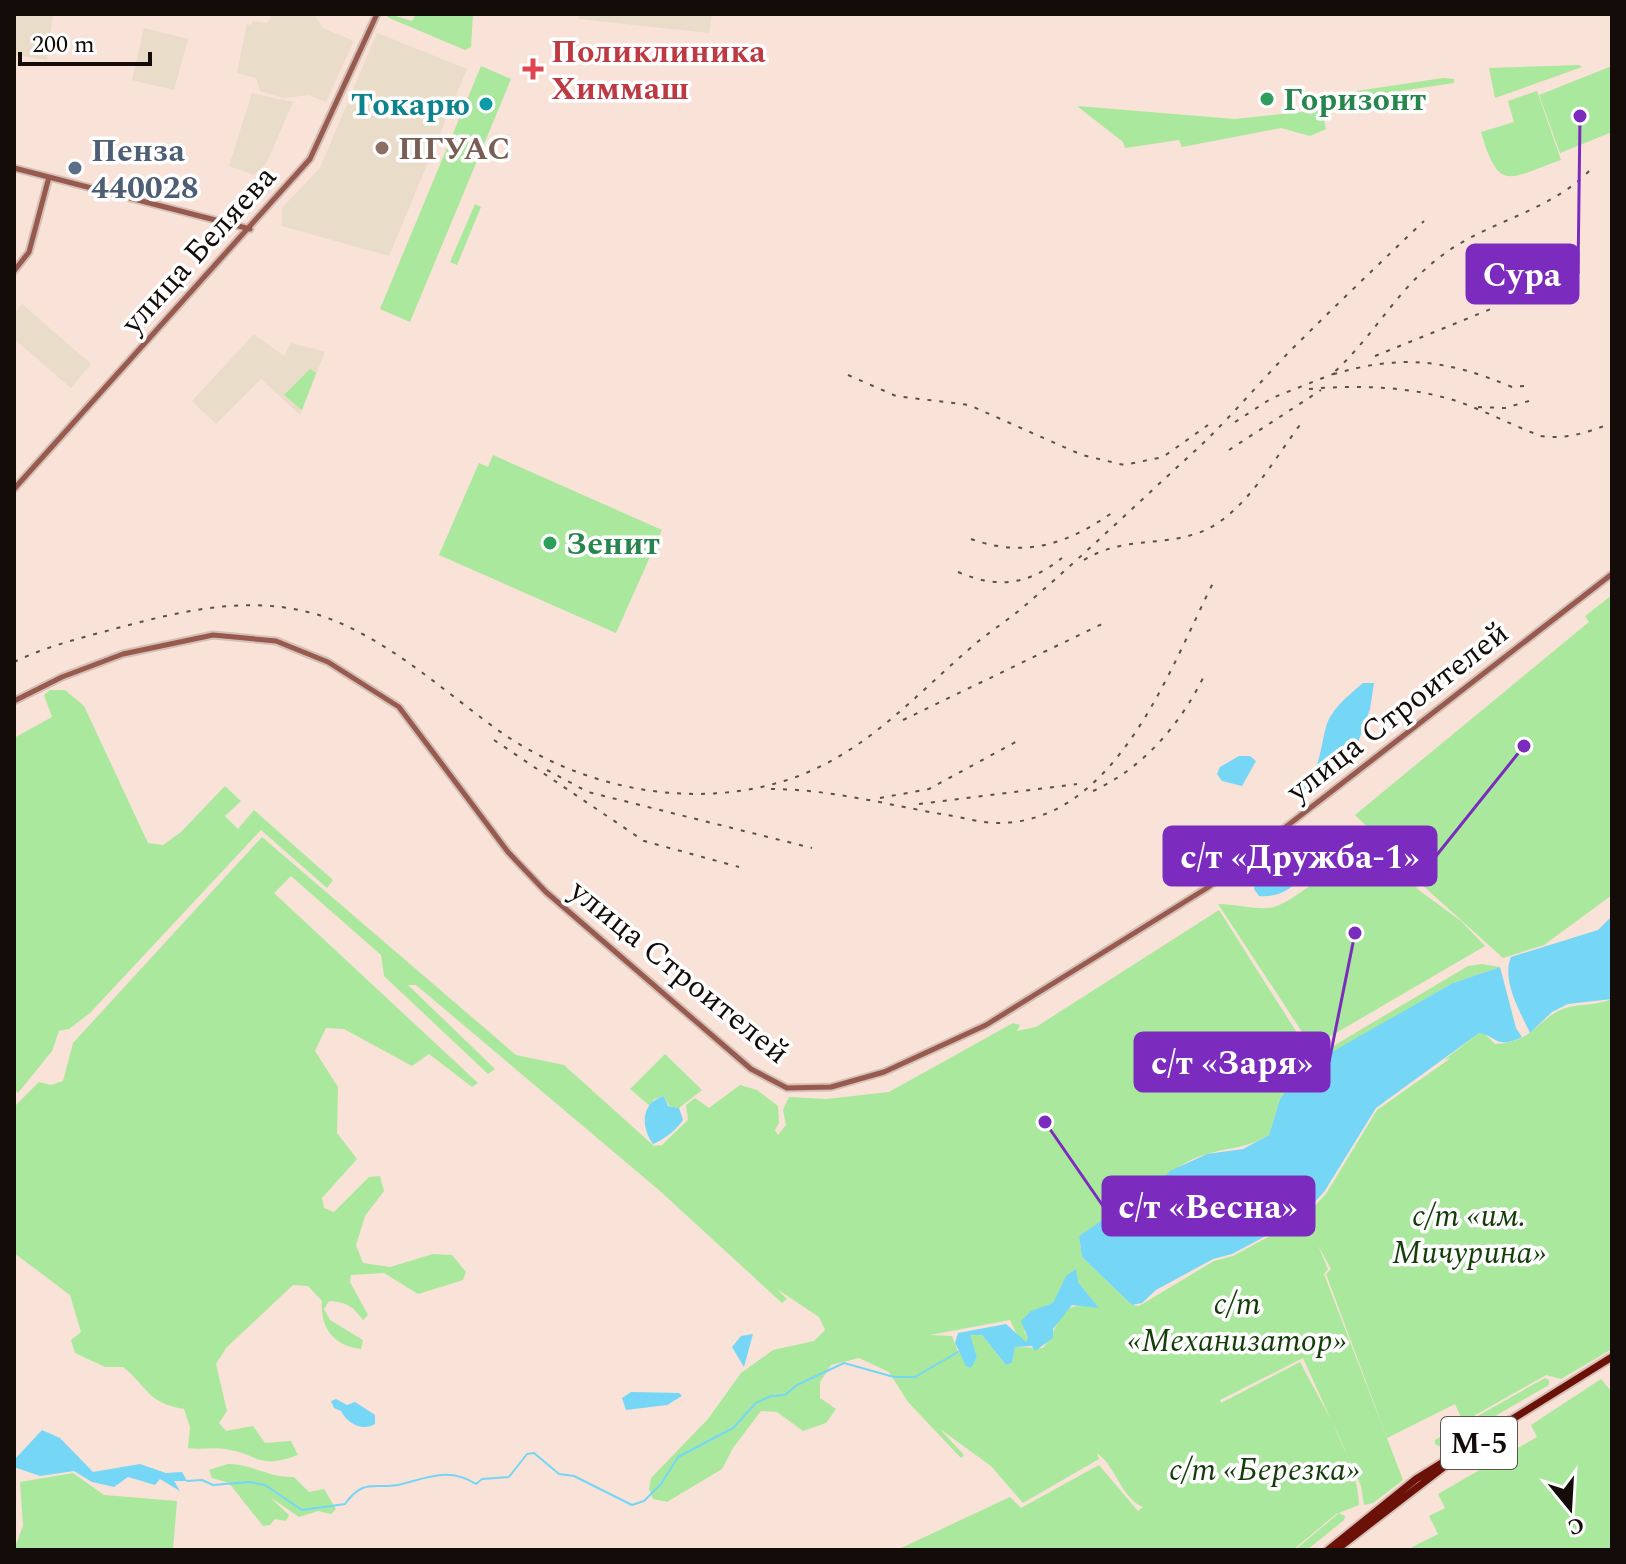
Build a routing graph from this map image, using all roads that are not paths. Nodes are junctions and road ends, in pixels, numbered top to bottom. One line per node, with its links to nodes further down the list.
1 (377, 14): 4 (main road, улица Беляева)
2 (14, 168): 3 (main road)
3 (49, 177): 4 (main road); 5 (main road)
4 (250, 229): 6 (main road, улица Беляева)
5 (14, 271)
6 (14, 489)
7 (1612, 574): 8 (main road, улица Строителей)
8 (14, 701)
9 (1612, 1360): 10 (highway, М-5); 11 (highway, М-5)
10 (1328, 1550)
11 (1336, 1550)

